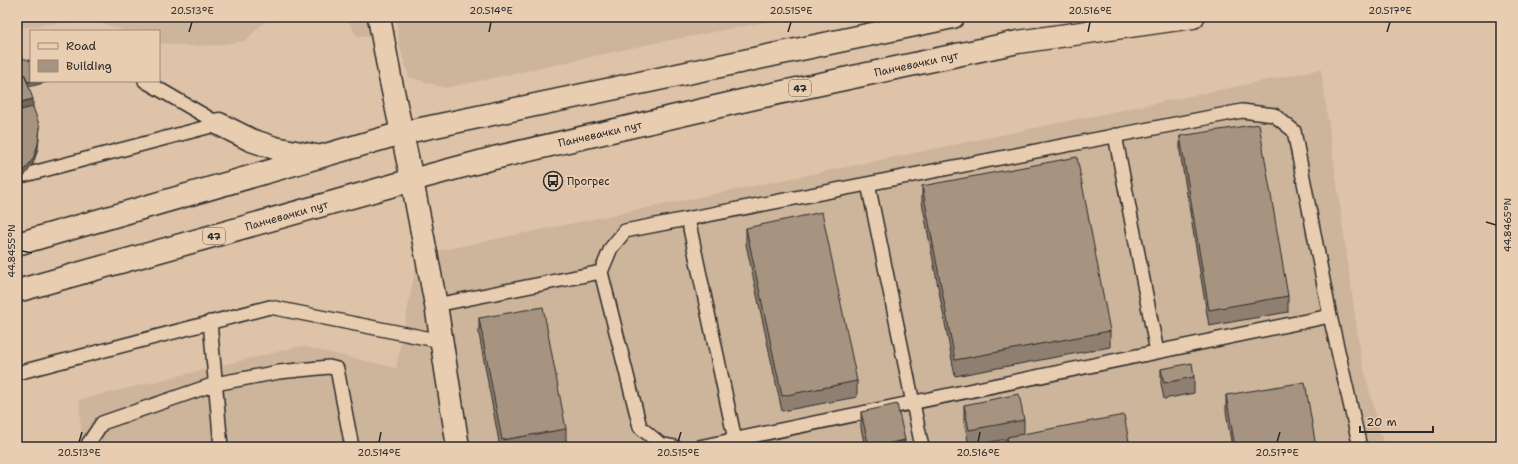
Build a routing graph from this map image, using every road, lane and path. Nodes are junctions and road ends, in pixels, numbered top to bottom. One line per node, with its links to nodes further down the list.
1 (379, 17): 6 (main road)
2 (953, 17): 6 (main road)
3 (1193, 17): 10 (main road, Панчевачки пут / 47)
4 (147, 82): 5 (lane)
5 (219, 124): 8 (main road); 9 (lane)
6 (402, 133): 8 (main road); 10 (main road)
7 (1114, 135): 11 (lane); 17 (lane); 20 (lane)
8 (321, 156): 13 (main road)
9 (25, 175)
10 (412, 180): 15 (main road, Панчевачки пут / 47); 16 (main road)
11 (868, 184): 12 (lane); 23 (lane)
12 (688, 219): 14 (lane); 24 (lane)
13 (17, 244)
14 (602, 272): 16 (lane); 29 (lane)
15 (17, 291)
16 (436, 305): 19 (main road)
17 (1330, 316): 20 (lane); 32 (lane)
18 (210, 322): 19 (lane); 21 (lane); 22 (lane)
19 (441, 340): 28 (main road)
20 (1156, 352): 23 (lane)
21 (17, 373)
22 (215, 384): 25 (lane); 26 (lane); 27 (lane)
23 (913, 403): 24 (lane); 31 (lane)
24 (735, 440): 30 (lane)
25 (88, 447)
26 (221, 447)
27 (352, 447)
28 (458, 447)
29 (675, 447)
30 (699, 447)
31 (922, 447)
32 (1360, 447)

